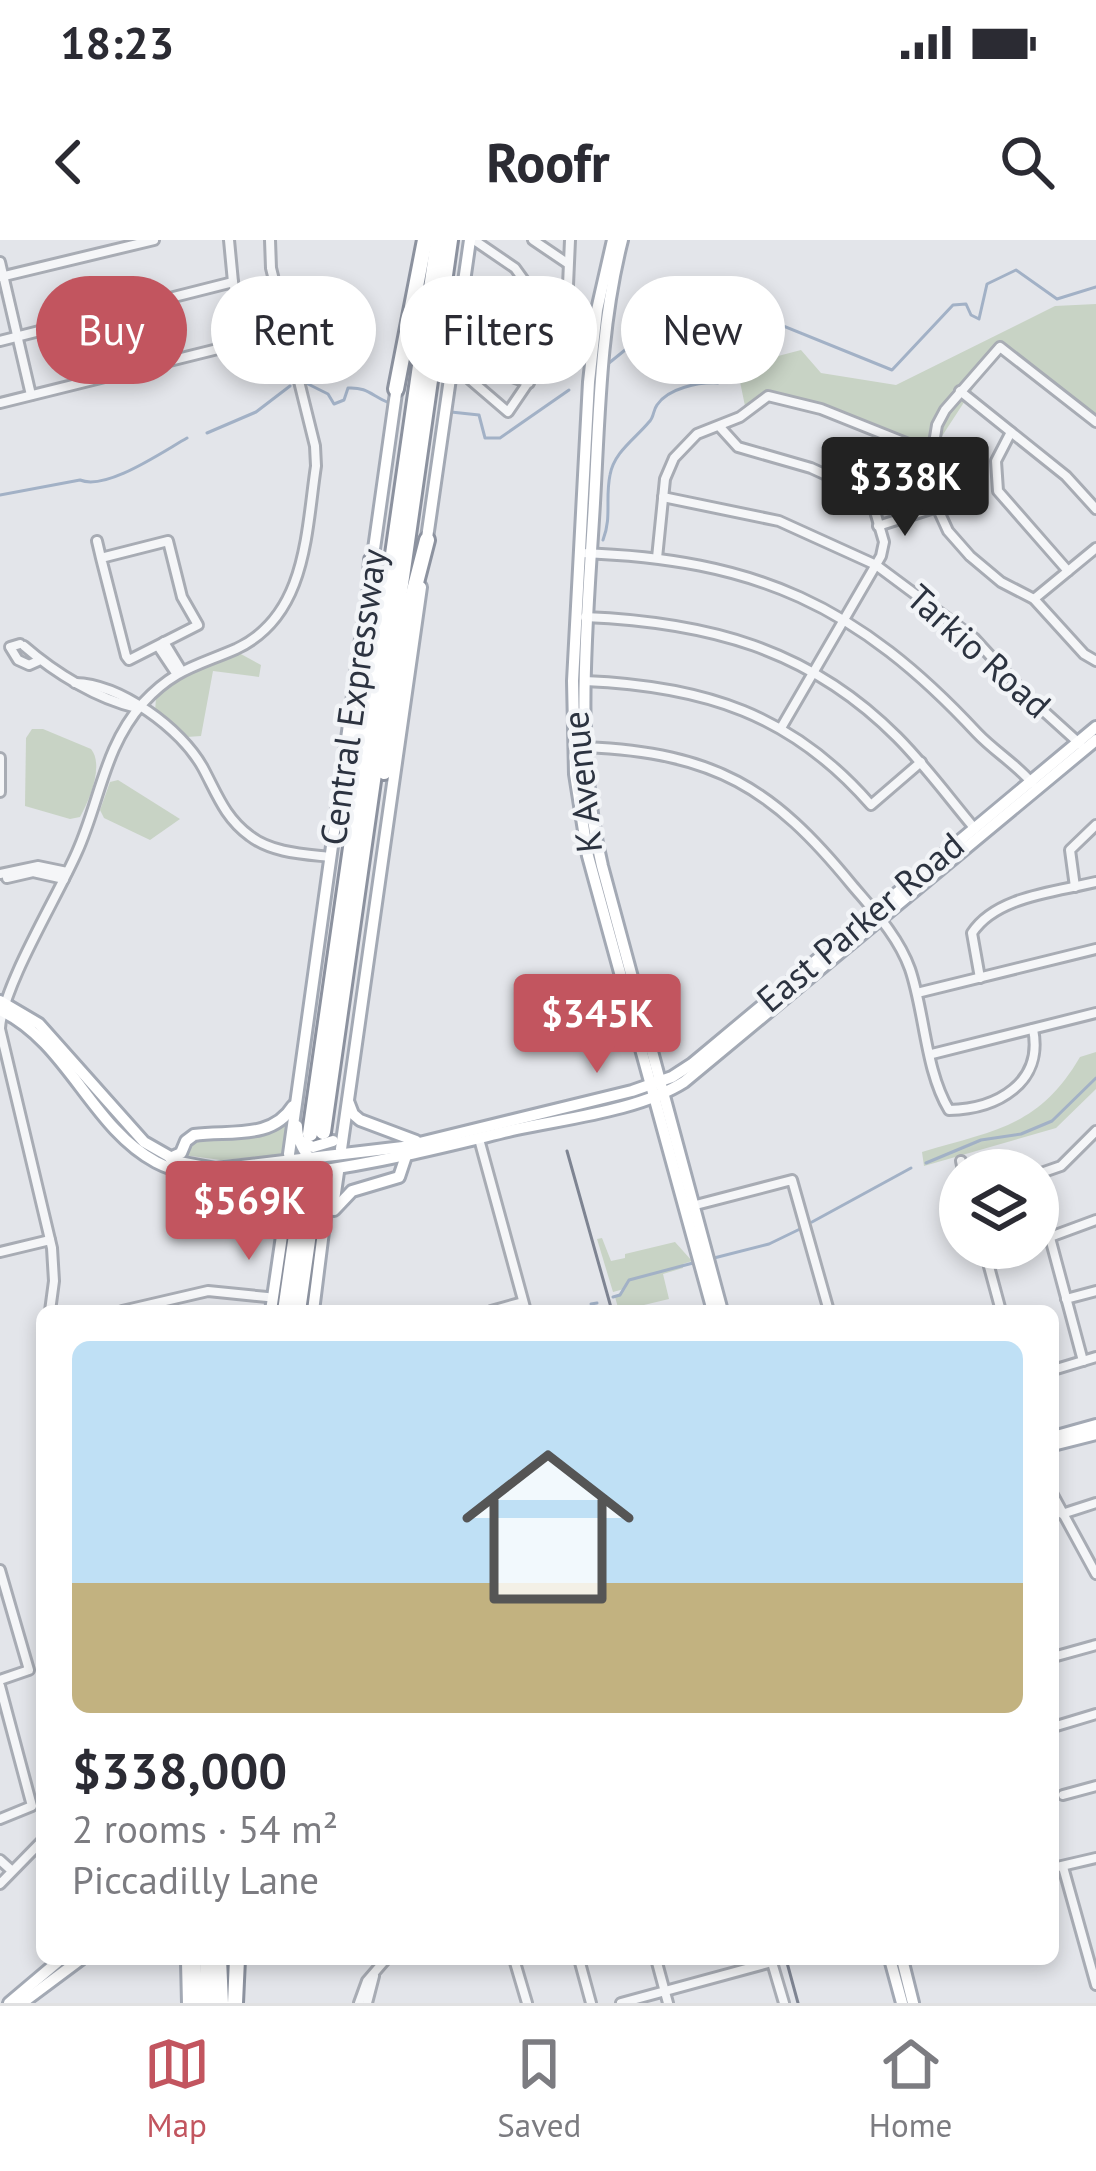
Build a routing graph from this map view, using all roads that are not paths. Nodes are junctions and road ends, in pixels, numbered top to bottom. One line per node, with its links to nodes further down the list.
1 (154, 240): 12 (street)
2 (229, 240): 15 (street)
3 (270, 240): 55 (street)
4 (422, 240): 27 (highway)
5 (438, 240): 71 (highway, Central Expressway)
6 (450, 240): 68 (highway, Central Expressway)
7 (472, 240): 16 (main road, Central Expressway); 17 (street)
8 (533, 240): 14 (street)
9 (570, 240): 14 (street)
10 (613, 240): 30 (main road, K Avenue)
11 (622, 240): 30 (main road, K Avenue)
12 (134, 242): 19 (street)
13 (0, 262): 19 (street)
14 (568, 263): 18 (street)
15 (232, 276)
16 (465, 276)
17 (521, 276)
18 (568, 276)
19 (2, 277): 21 (street)
20 (211, 288): 21 (street)
21 (16, 337): 22 (street); 29 (street)
22 (0, 341)
23 (211, 351): 29 (street)
24 (449, 384): 40 (main road, Central Expressway)
25 (475, 384): 26 (street)
26 (528, 384)
27 (396, 388): 46 (main road, Central Expressway)
28 (961, 392): 32 (street); 34 (street); 35 (street)
29 (31, 395): 31 (street)
30 (594, 401): 43 (main road, K Avenue)
31 (0, 403)
32 (1096, 422)
33 (719, 426): 35 (street); 36 (street); 39 (street)
34 (1011, 432): 38 (street); 48 (street)
35 (932, 453): 37 (street)
36 (663, 497): 45 (street); 47 (street, Tarkio Road)
37 (937, 507): 39 (street); 49 (street)
38 (1096, 508)
39 (878, 526): 47 (street)
40 (427, 540): 68 (highway); 75 (main road, Central Expressway)
41 (97, 542): 44 (street)
42 (1096, 548): 48 (street)
43 (586, 553): 45 (street); 50 (main road, K Avenue)
44 (101, 558): 52 (street); 52 (street)
45 (657, 558): 51 (street)
46 (372, 560): 71 (highway); 72 (main road, Central Expressway)
47 (876, 566): 51 (street); 62 (street, Tarkio Road)
48 (1068, 571): 49 (street)
49 (1034, 599): 54 (street)
50 (582, 617): 56 (street); 57 (main road, K Avenue)
51 (845, 619): 56 (street); 66 (street)
52 (161, 644): 55 (street)
53 (22, 645): 58 (street)
54 (1096, 661)
55 (178, 672): 58 (street)
56 (813, 672): 60 (street); 65 (street)
57 (578, 681): 60 (street); 63 (main road, K Avenue)
58 (139, 708): 72 (street); 73 (street)
59 (1096, 727): 62 (main road, East Parker Road)
60 (781, 728): 65 (street)
61 (1096, 740): 62 (main road, East Parker Road)
62 (1081, 746): 66 (main road, East Parker Road)
63 (579, 747): 78 (street); 88 (main road, K Avenue)
64 (0, 758): 67 (street)
65 (921, 763): 70 (street)
66 (1033, 785): 70 (main road, East Parker Road)
67 (0, 791)
68 (369, 816): 93 (highway, Central Expressway)
69 (1096, 825): 77 (street)
70 (977, 831): 78 (main road, East Parker Road)
71 (351, 847): 93 (highway, Central Expressway)
72 (331, 857): 79 (main road, Central Expressway)
73 (66, 875): 74 (street); 83 (street)
74 (0, 877)
75 (379, 878): 89 (main road, Central Expressway); 93 (main road)
76 (1096, 882): 77 (street)
77 (1075, 887): 81 (street)
78 (877, 915): 82 (street); 88 (main road, East Parker Road)
79 (320, 939): 90 (main road, Central Expressway); 93 (main road)
80 (1096, 949): 81 (street)
81 (980, 978): 82 (street)
82 (917, 993): 87 (street)
83 (2, 1006): 85 (street); 98 (main road)
84 (1096, 1013): 86 (street)
85 (0, 1028): 107 (street)
86 (1033, 1029): 87 (street); 87 (street)
87 (932, 1054)
88 (656, 1090): 92 (main road, East Parker Road); 102 (main road, K Avenue)
89 (348, 1097): 93 (main road, Central Expressway); 94 (main road)
90 (295, 1103): 96 (main road, Central Expressway); 98 (main road)
91 (1096, 1131): 99 (street)
92 (477, 1134): 94 (main road, East Parker Road); 95 (main road, East Parker Road); 123 (street)
93 (321, 1139): 97 (main road); 97 (main road)
94 (427, 1142): 95 (main road, East Parker Road)
95 (404, 1152): 97 (main road); 103 (main road)
96 (289, 1154)
97 (313, 1163): 98 (main road); 101 (main road); 101 (main road)
98 (171, 1164): 105 (main road)
99 (1059, 1167)
100 (338, 1172): 103 (main road)
101 (305, 1185): 105 (main road); 118 (main road); 119 (highway); 120 (highway); 121 (main road)
102 (689, 1207): 111 (main road, K Avenue); 126 (street)
103 (332, 1215): 122 (main road)
104 (1096, 1220): 106 (street)
105 (279, 1223): 113 (main road)
106 (1059, 1234)
107 (50, 1240): 108 (street); 115 (street)
108 (0, 1252)
109 (990, 1269): 127 (street)
110 (1058, 1269): 114 (street)
111 (708, 1273): 124 (main road, K Avenue); 125 (main road, K Avenue)
112 (1096, 1291): 114 (street)
113 (267, 1297): 116 (street); 117 (main road)
114 (1066, 1299): 129 (street)
115 (51, 1305)
116 (147, 1305)
117 (268, 1305)
118 (269, 1305)
119 (286, 1305)
120 (298, 1305)
121 (315, 1305)
122 (317, 1305)
123 (524, 1305)
124 (711, 1305)
125 (720, 1305)
126 (827, 1305)
127 (999, 1305)
128 (1096, 1358): 129 (street)
129 (1083, 1361): 130 (street)
130 (1059, 1368)
131 (1096, 1430): 132 (main road)
132 (1059, 1439)
133 (1096, 1503): 135 (street)
134 (1059, 1508): 135 (street)
135 (1062, 1514): 137 (street)
136 (1, 1570): 138 (street)
137 (1096, 1572)
138 (16, 1621): 139 (street); 142 (street)
139 (0, 1625)
140 (1096, 1645): 141 (street)
141 (1059, 1655)
142 (0, 1683): 145 (street)
143 (1096, 1714): 144 (street)
144 (1059, 1724)
145 (16, 1744): 146 (street); 149 (street)
146 (0, 1749)
147 (1096, 1786): 148 (street)
148 (1063, 1795)
149 (0, 1820)
150 (36, 1847): 154 (street)
151 (1096, 1858): 153 (street)
152 (0, 1860): 154 (street)
153 (1059, 1868)
154 (11, 1870): 156 (street)
155 (1059, 1871): 171 (street)
156 (0, 1884)
157 (55, 1965): 173 (main road)
158 (73, 1965): 174 (main road)
159 (190, 1965): 175 (highway)
160 (207, 1965): 176 (highway)
161 (219, 1965): 177 (highway)
162 (238, 1965): 178 (highway)
163 (382, 1965): 179 (street)
164 (516, 1965): 180 (street)
165 (581, 1965): 181 (street)
166 (658, 1965): 172 (street)
167 (755, 1965): 172 (street)
168 (773, 1965): 184 (street)
169 (892, 1965): 185 (main road)
170 (904, 1965): 186 (main road)
171 (1096, 1985)
172 (664, 1991): 182 (street); 183 (street)
173 (9, 2003)
174 (22, 2003)
175 (192, 2003)
176 (208, 2003)
177 (220, 2003)
178 (238, 2003)
179 (363, 2003)
180 (525, 2003)
181 (591, 2003)
182 (621, 2003)
183 (668, 2003)
184 (784, 2003)
185 (902, 2003)
186 (914, 2003)

